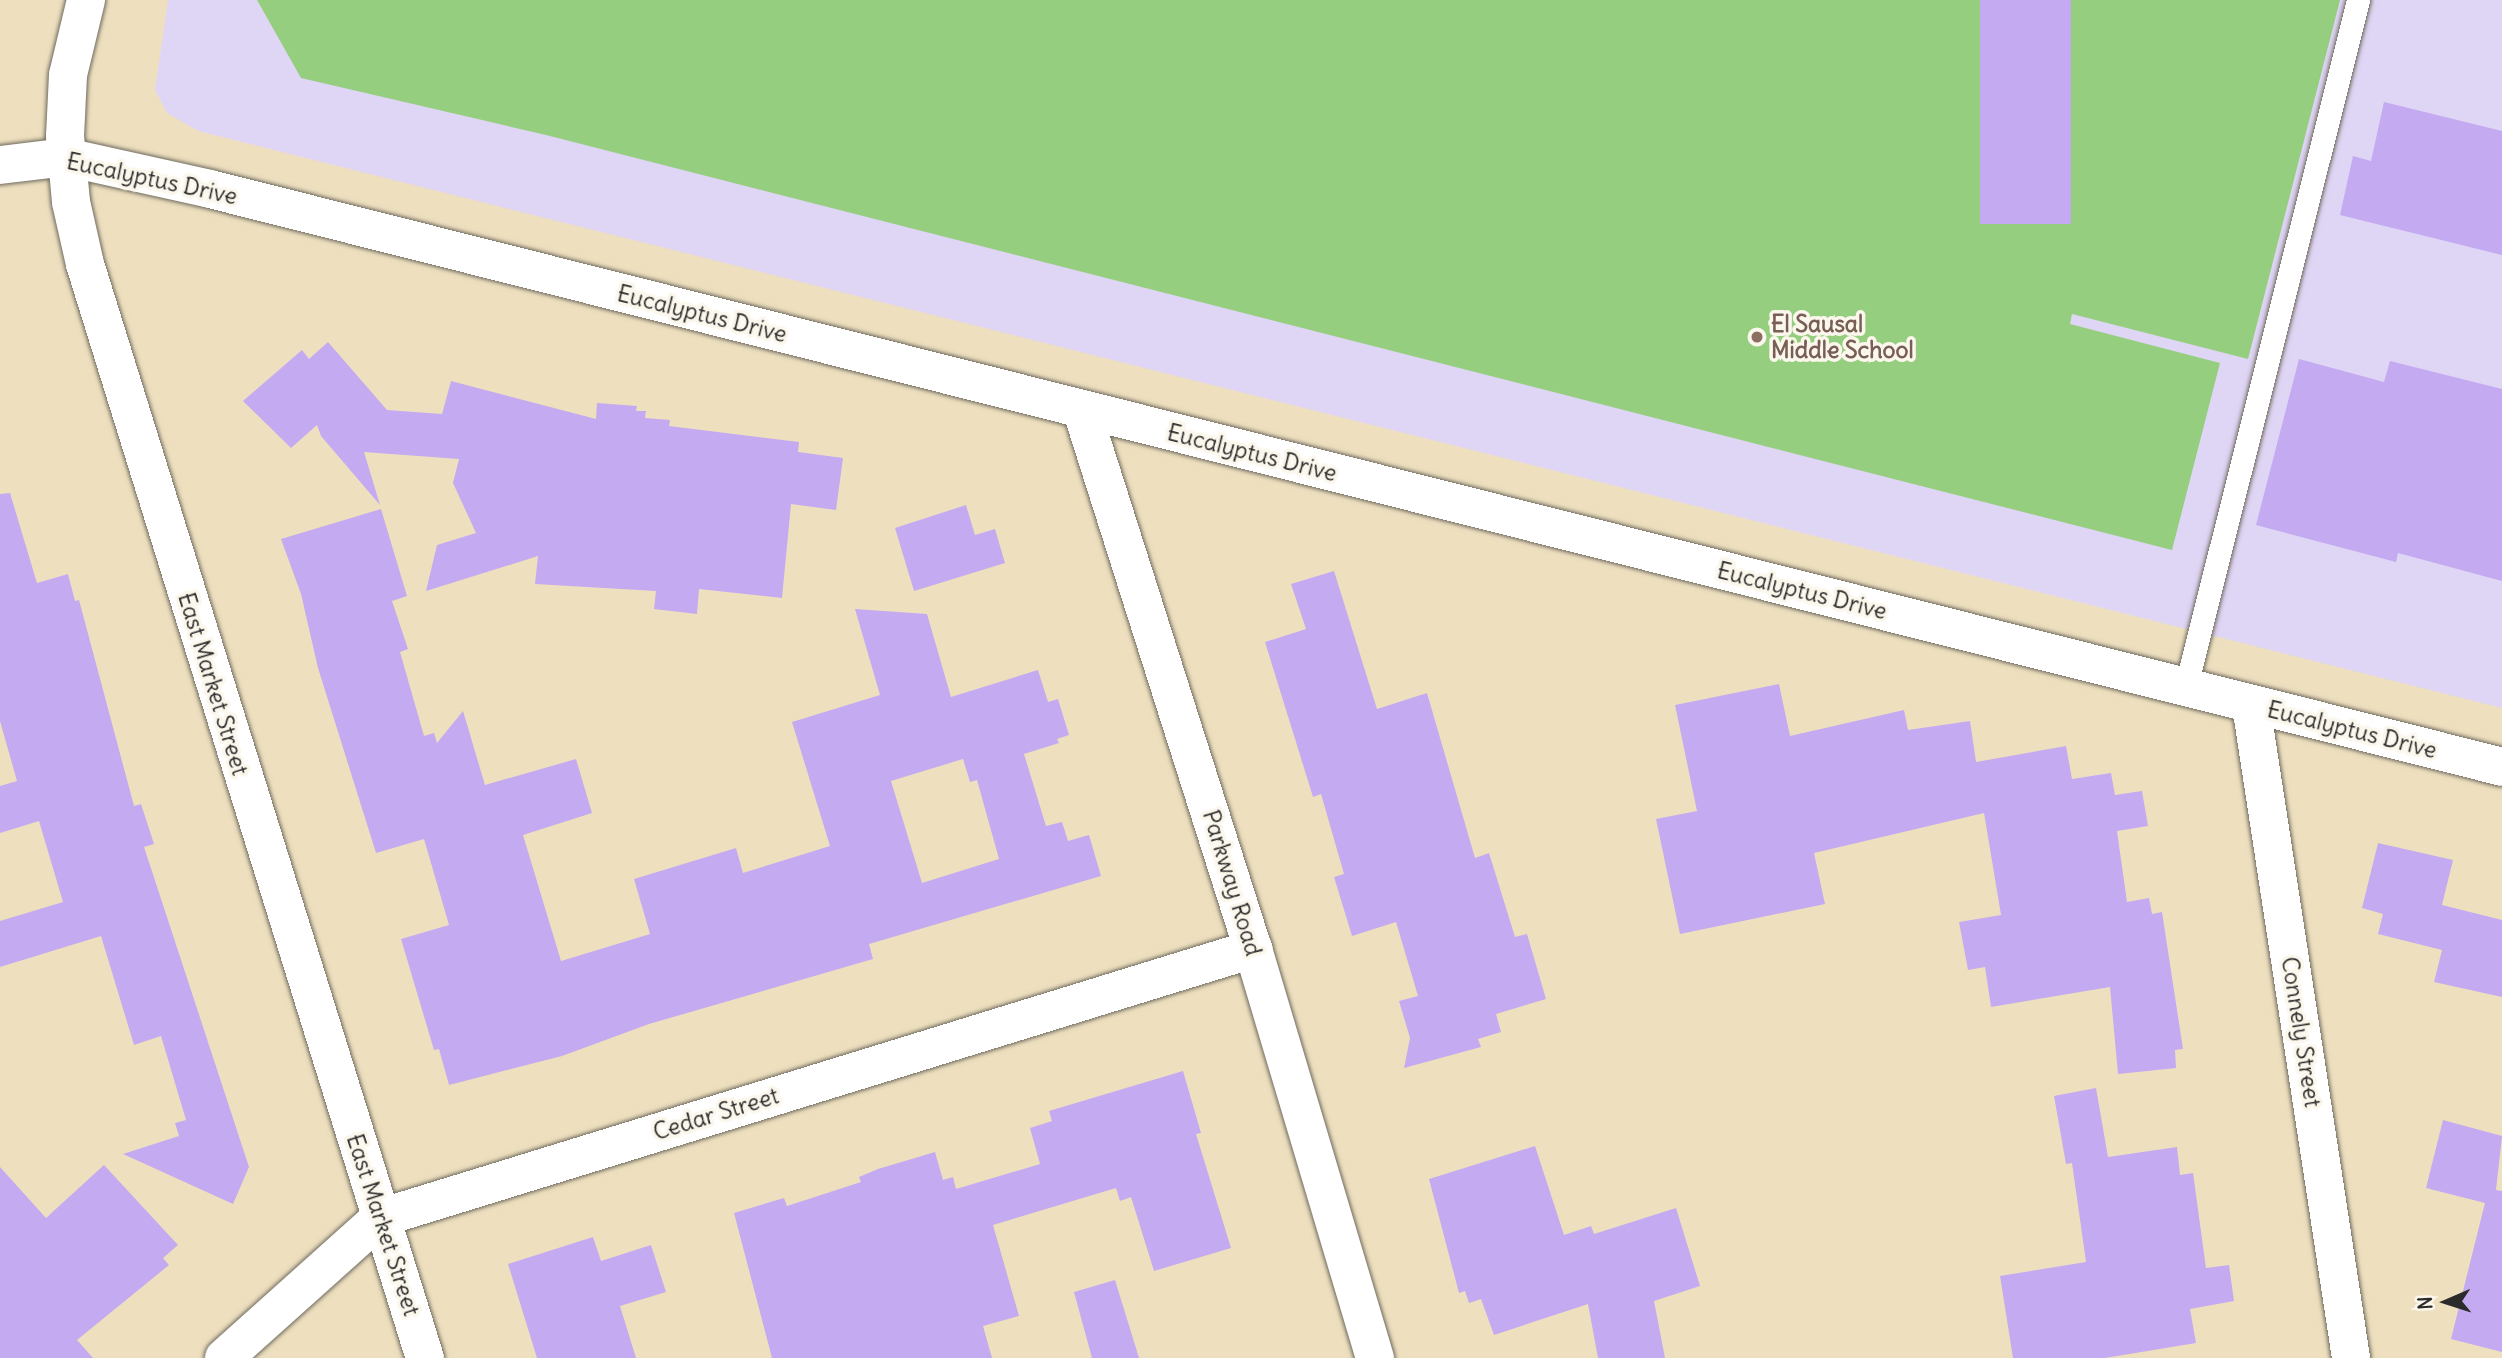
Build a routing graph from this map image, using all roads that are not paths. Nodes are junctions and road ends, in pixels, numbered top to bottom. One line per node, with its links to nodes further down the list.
1 (86, 0): 3 (street, East Market Street)
2 (2358, 0): 6 (lane)
3 (66, 157): 4 (street, Eucalyptus Drive); 5 (street, Eucalyptus Drive); 10 (street, East Market Street)
4 (0, 165)
5 (1082, 411): 6 (street, Eucalyptus Drive); 9 (street, Parkway Road)
6 (2186, 687): 7 (street, Eucalyptus Drive)
7 (2251, 705): 8 (street, Eucalyptus Drive); 14 (street, Connely Street)
8 (2502, 767)
9 (1253, 948): 10 (street, Cedar Street); 13 (street, Parkway Road)
10 (380, 1218): 11 (street, Cedar Street); 12 (street, East Market Street)
11 (223, 1358)
12 (425, 1358)
13 (1375, 1358)
14 (2351, 1358)

